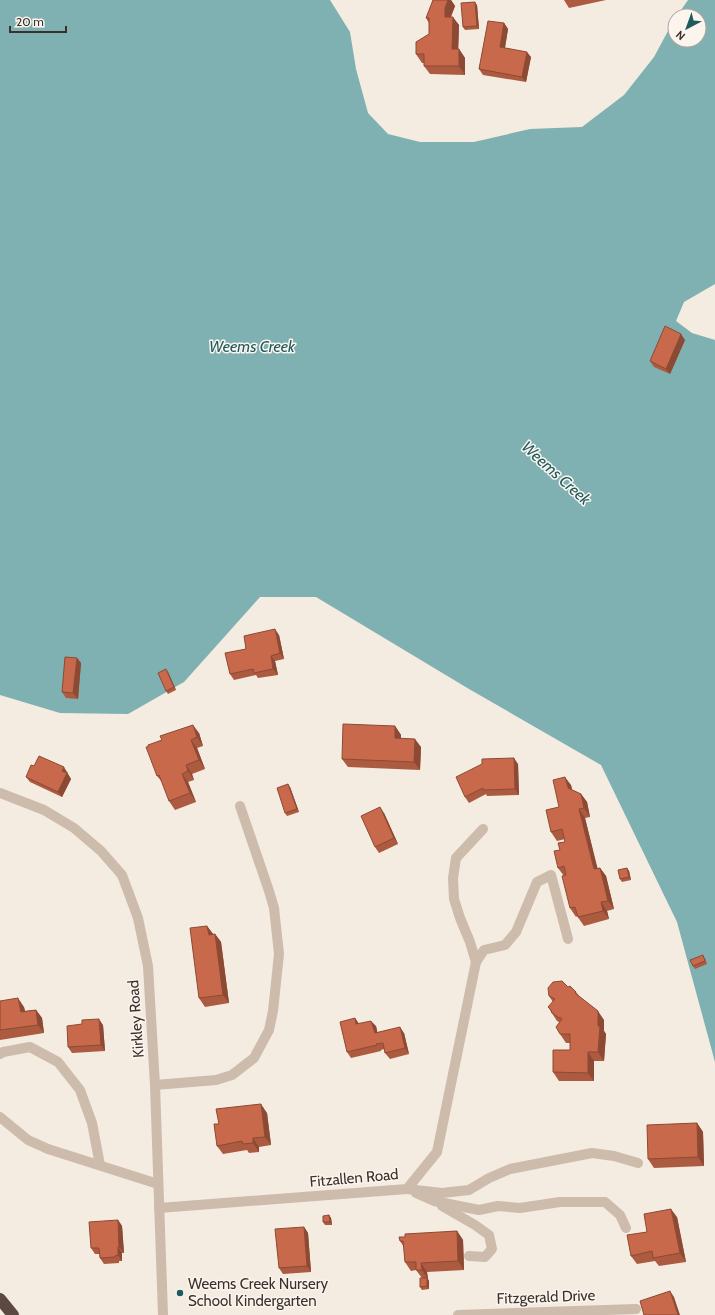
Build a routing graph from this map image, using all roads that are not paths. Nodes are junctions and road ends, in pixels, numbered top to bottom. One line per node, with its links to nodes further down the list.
1 (0, 793): 7 (street, Kirkley Road)
2 (240, 806): 7 (street)
3 (483, 829): 5 (street)
4 (568, 939): 5 (street)
5 (476, 962): 12 (street, Fitzallen Road)
6 (0, 1054): 10 (street)
7 (155, 1085): 11 (street, Kirkley Road)
8 (0, 1117): 10 (street)
9 (638, 1163): 12 (street)
10 (100, 1165): 11 (street)
11 (158, 1184): 14 (street, Kirkley Road)
12 (407, 1189): 13 (street); 14 (street, Fitzallen Road)
13 (434, 1201): 15 (street); 16 (street)
14 (159, 1208): 20 (street, Kirkley Road)
15 (626, 1228)
16 (469, 1256)
17 (0, 1299): 19 (highway)
18 (636, 1309): 21 (street, Fitzgerald Drive)
19 (13, 1315)
20 (164, 1315)
21 (458, 1315)

